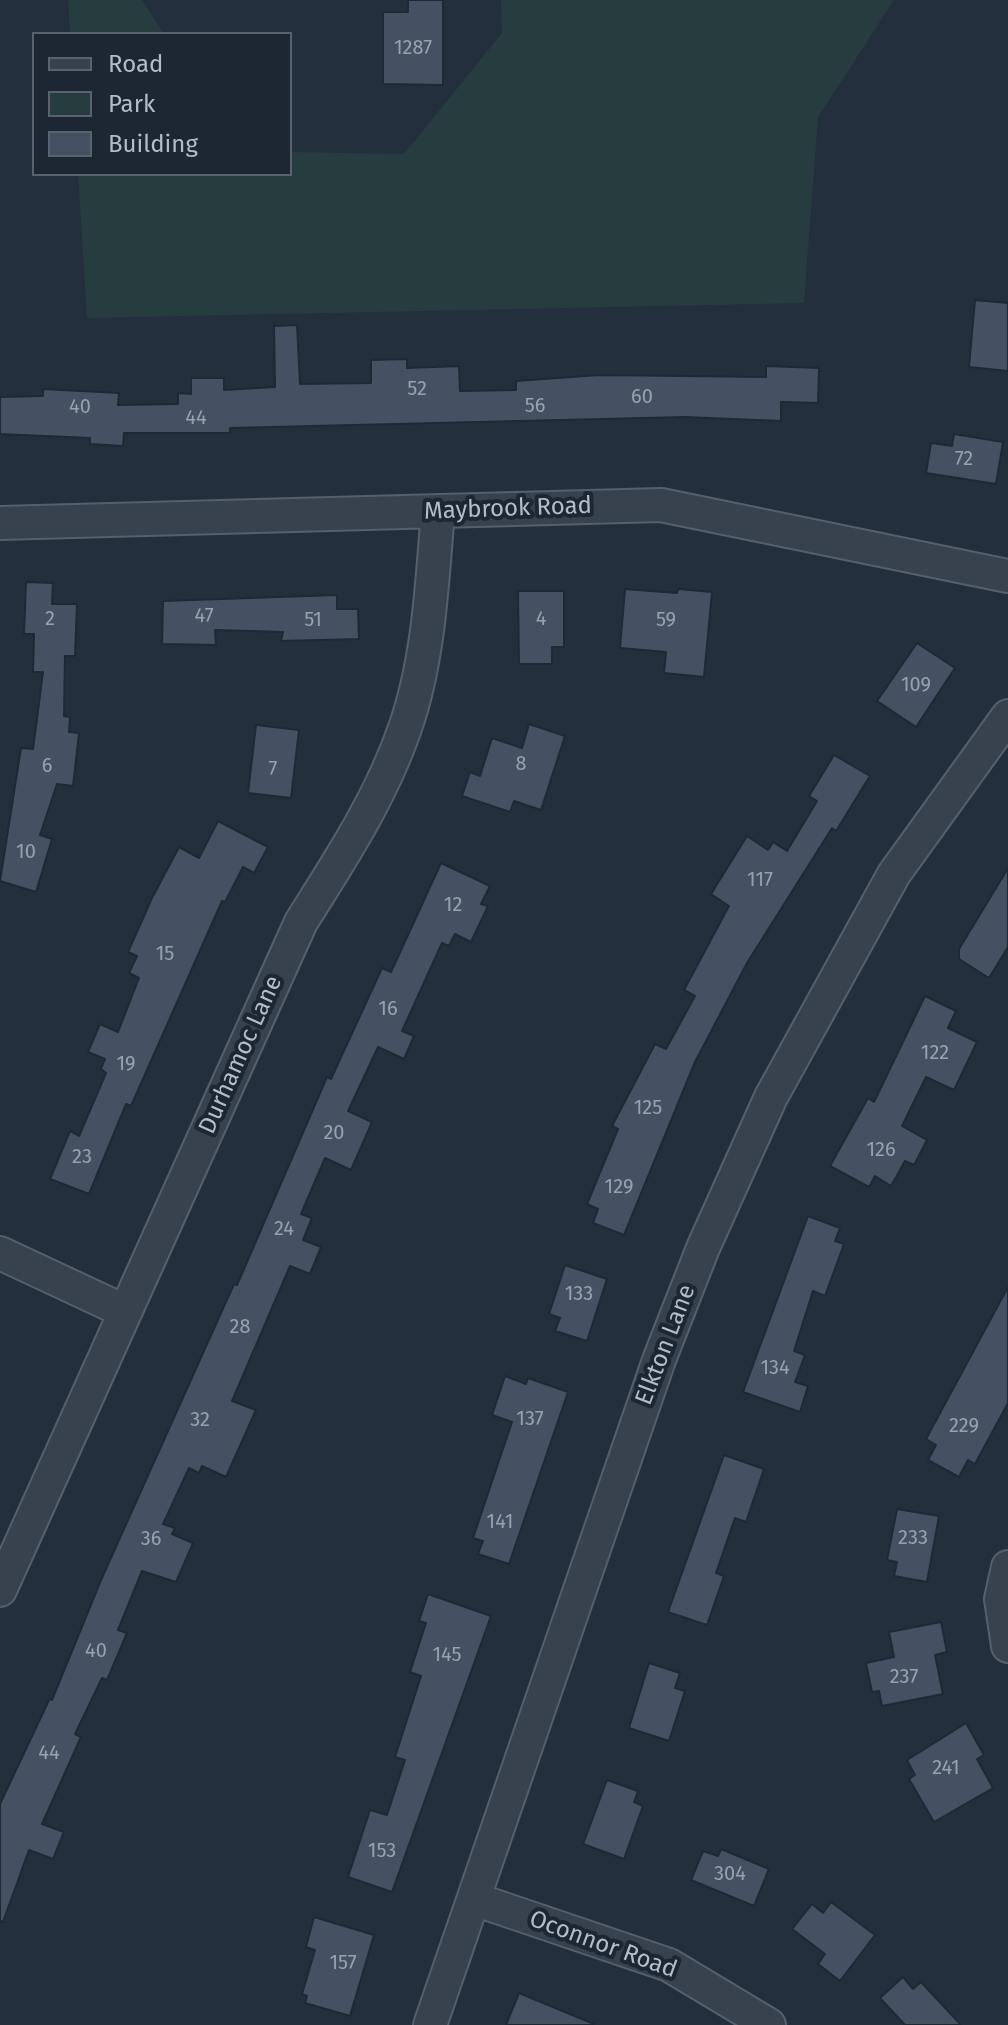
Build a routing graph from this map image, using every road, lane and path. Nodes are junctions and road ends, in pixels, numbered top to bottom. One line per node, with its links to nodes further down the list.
1 (438, 511): 2 (street, Maybrook Road); 3 (street, Maybrook Road); 6 (street, Durhamoc Lane)
2 (0, 523)
3 (1008, 576)
4 (1008, 716): 10 (street, Elkton Lane)
5 (0, 1253): 6 (street)
6 (124, 1311): 8 (street, Durhamoc Lane)
7 (1008, 1567): 9 (street)
8 (0, 1590)
9 (1008, 1646)
10 (474, 1899): 11 (street, Elkton Lane); 12 (street, Oconnor Road)
11 (430, 2025)
12 (769, 2025)

